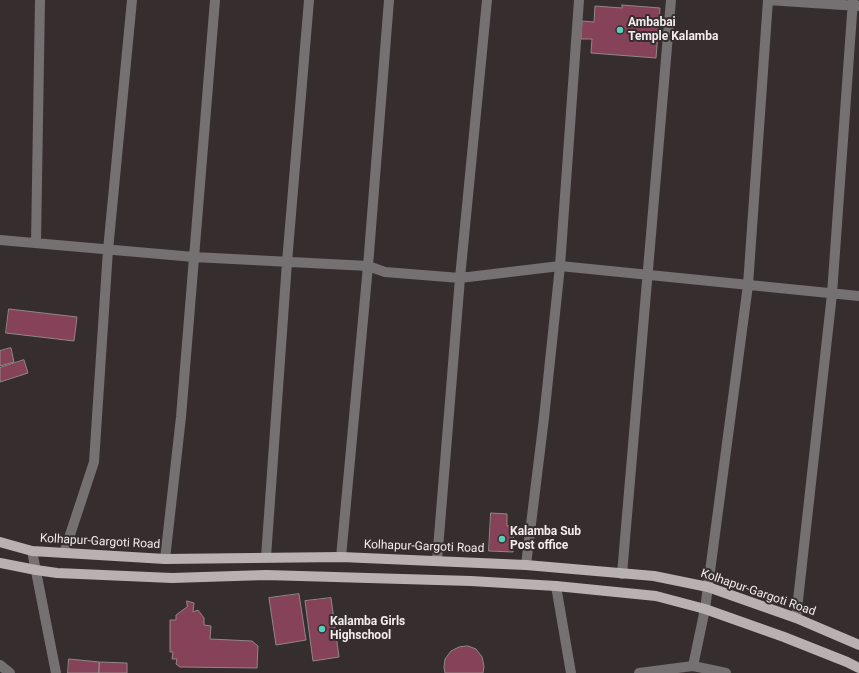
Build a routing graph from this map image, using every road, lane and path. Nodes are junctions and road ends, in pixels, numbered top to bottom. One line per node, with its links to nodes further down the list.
1 (40, 0): 12 (street)
2 (132, 0): 13 (street)
3 (215, 0): 14 (street)
4 (309, 0): 15 (street)
5 (389, 0): 16 (street)
6 (487, 0): 19 (street)
7 (579, 0): 17 (street)
8 (671, 0): 18 (street)
9 (768, 0): 10 (street); 20 (street)
10 (855, 4): 21 (street)
11 (0, 240): 12 (street)
12 (36, 242): 13 (street)
13 (108, 250): 14 (street); 25 (street)
14 (194, 257): 15 (street); 28 (street)
15 (287, 262): 16 (street); 26 (street)
16 (368, 266): 19 (street); 27 (street)
17 (560, 266): 18 (street); 19 (street); 31 (street)
18 (649, 275): 20 (street); 33 (street)
19 (460, 278): 29 (street)
20 (748, 285): 21 (street); 35 (street)
21 (832, 294): 22 (street); 37 (street)
22 (859, 296)
23 (0, 542): 24 (main road, Kolhapur-Gargoti Road)
24 (32, 551): 25 (main road, Kolhapur-Gargoti Road); 32 (street)
25 (64, 553): 28 (main road, Kolhapur-Gargoti Road)
26 (266, 557): 27 (main road, Kolhapur-Gargoti Road); 28 (main road, Kolhapur-Gargoti Road)
27 (341, 557): 29 (main road, Kolhapur-Gargoti Road)
28 (165, 559)
29 (437, 561): 31 (main road, Kolhapur-Gargoti Road)
30 (0, 563): 32 (main road)
31 (526, 565): 33 (main road, Kolhapur-Gargoti Road)
32 (36, 570): 34 (main road); 43 (street)
33 (622, 574): 35 (main road, Kolhapur-Gargoti Road)
34 (556, 586): 36 (main road); 44 (street)
35 (708, 587): 36 (street); 37 (main road, Kolhapur-Gargoti Road)
36 (705, 609): 40 (street); 41 (main road)
37 (796, 618): 38 (main road, Kolhapur-Gargoti Road)
38 (859, 644)
39 (0, 664): 42 (street)
40 (693, 666): 45 (street); 46 (street)
41 (859, 668)
42 (10, 673)
43 (56, 673)
44 (571, 673)
45 (639, 673)
46 (726, 673)

